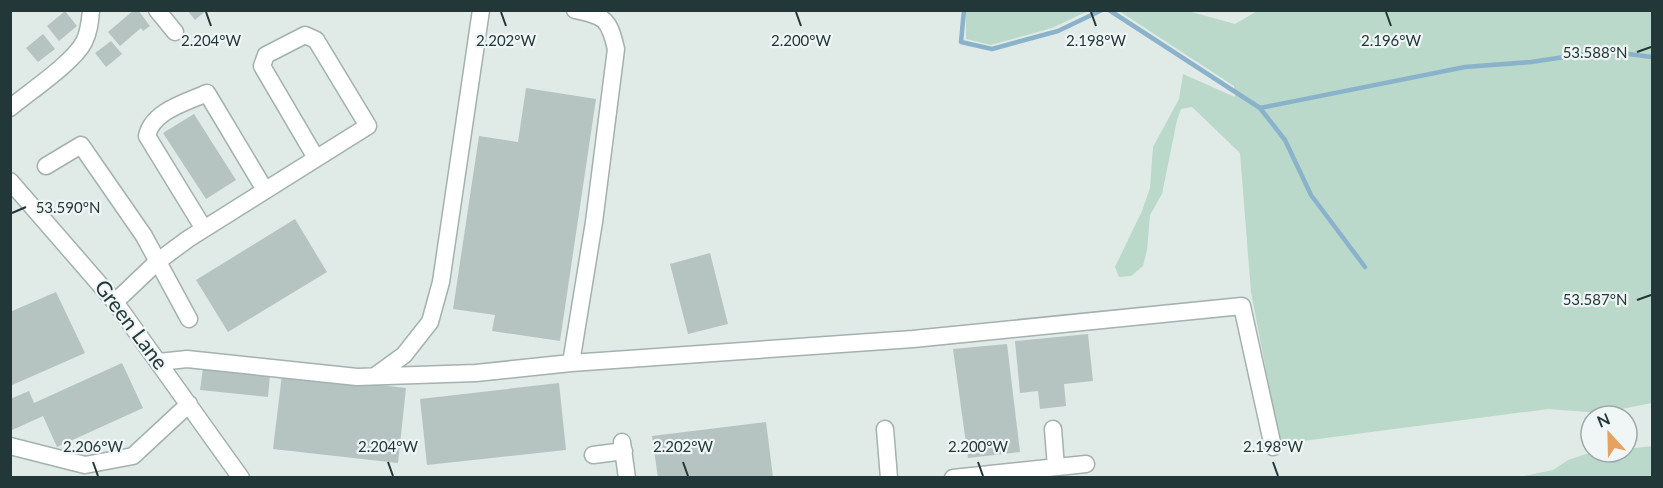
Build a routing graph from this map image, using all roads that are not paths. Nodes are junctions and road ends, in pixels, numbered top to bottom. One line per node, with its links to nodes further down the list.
1 (91, 10): 6 (street)
2 (157, 10): 5 (street)
3 (482, 10): 17 (street)
4 (575, 10): 16 (street)
5 (175, 32)
6 (10, 108)
7 (316, 158): 7 (street); 10 (street)
8 (46, 166): 12 (street)
9 (12, 188): 13 (street, Green Lane)
10 (265, 190): 11 (street); 11 (street)
11 (204, 229): 12 (street)
12 (157, 262): 13 (street); 14 (street)
13 (115, 302): 15 (street, Green Lane)
14 (189, 319)
15 (159, 362): 17 (street); 18 (street, Green Lane)
16 (571, 363): 17 (street); 22 (street)
17 (375, 376)
18 (189, 404): 21 (street); 26 (street, Green Lane)
19 (885, 429): 28 (street)
20 (1053, 429): 25 (street)
21 (10, 447)
22 (1273, 447)
23 (593, 455): 27 (street)
24 (1086, 464): 25 (street)
25 (1056, 467): 29 (street)
26 (241, 477)
27 (627, 477)
28 (889, 477)
29 (953, 477)

